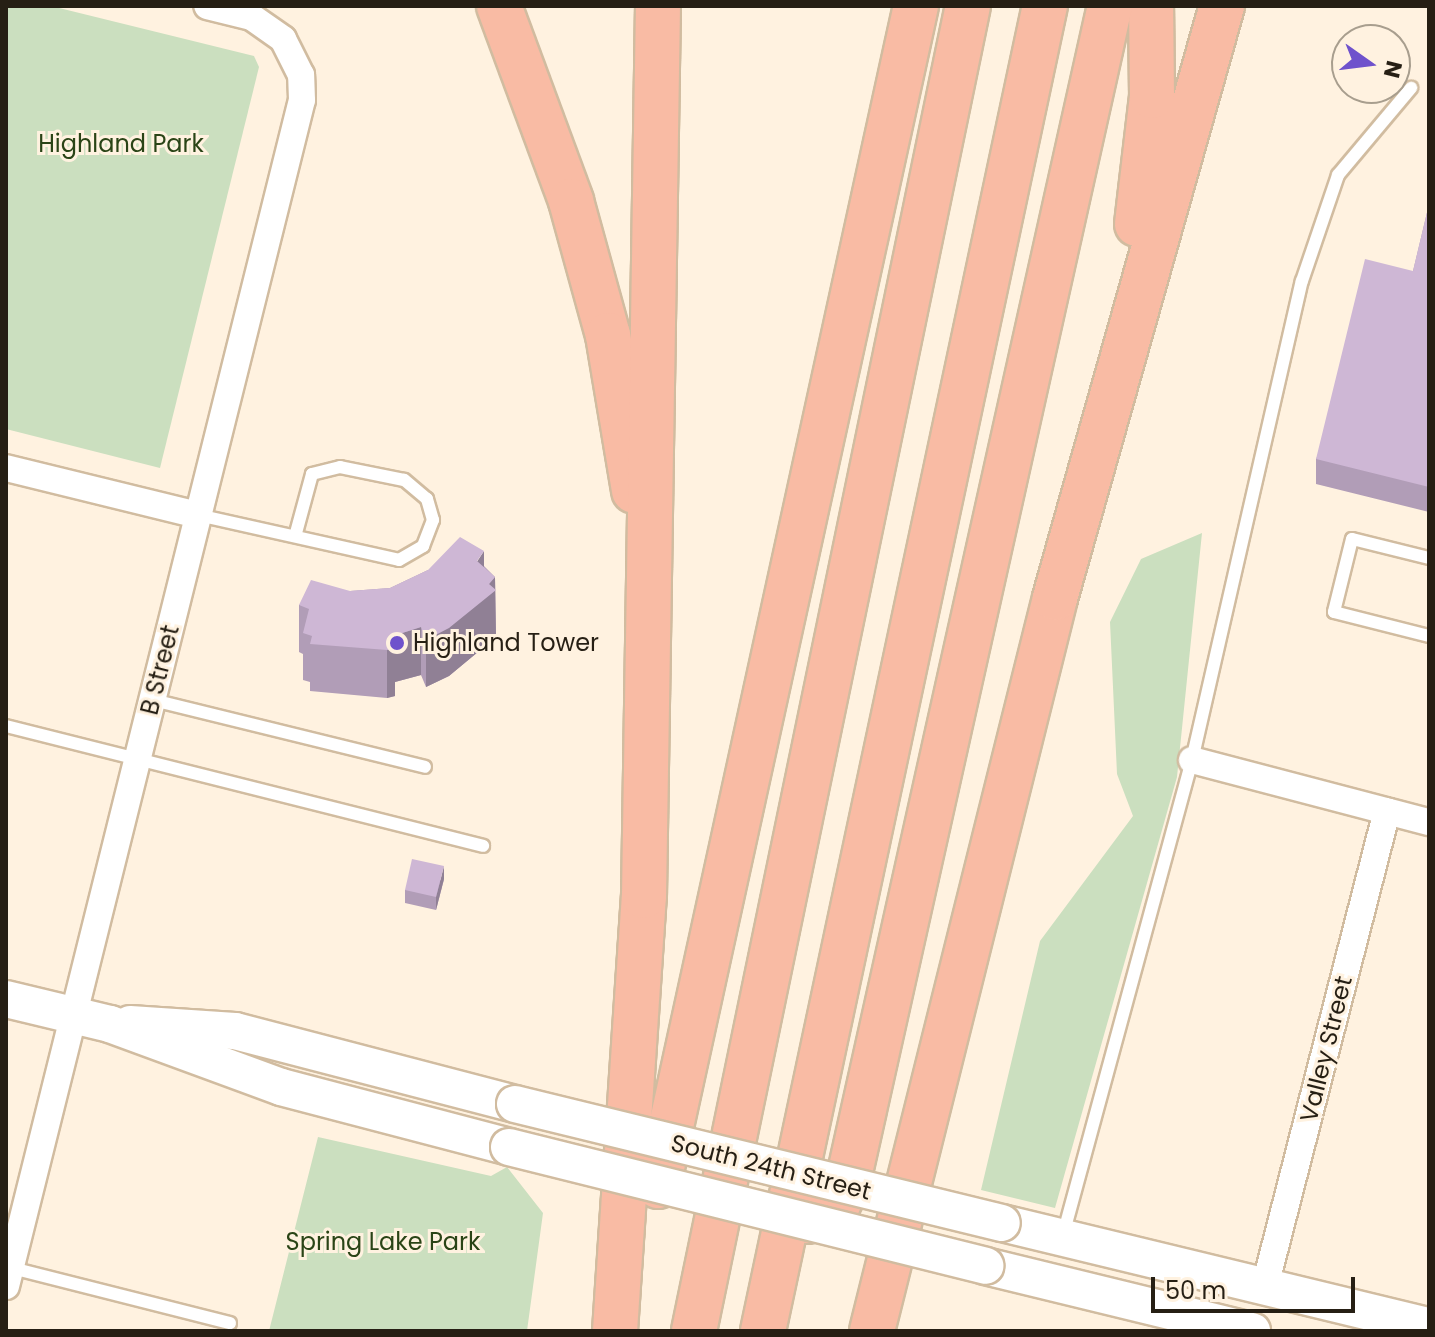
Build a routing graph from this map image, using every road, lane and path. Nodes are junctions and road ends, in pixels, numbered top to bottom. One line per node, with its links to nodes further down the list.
1 (207, 6): 12 (street, B Street)
2 (499, 6): 17 (highway)
3 (658, 6): 17 (highway)
4 (916, 6): 29 (highway)
5 (968, 6): 39 (highway)
6 (1110, 6): 31 (highway)
7 (1151, 6): 15 (highway)
8 (1222, 6): 15 (highway)
9 (1040, 24): 40 (highway)
10 (1398, 104): 21 (lane)
11 (6, 468): 12 (street)
12 (198, 515): 13 (lane); 18 (street, B Street)
13 (296, 533): 13 (lane)
14 (1429, 558): 16 (lane)
15 (1055, 598): 41 (highway)
16 (1429, 636)
17 (651, 687): 38 (highway)
18 (153, 700): 20 (street, B Street); 22 (lane)
19 (6, 726): 20 (lane)
20 (138, 759): 25 (lane); 27 (street, B Street)
21 (1192, 760): 23 (street); 33 (lane)
22 (425, 767)
23 (1387, 811): 24 (street); 35 (street, Valley Street)
24 (1429, 822)
25 (483, 846)
26 (6, 999): 27 (main road, South 24th Street)
27 (75, 1016): 28 (main road, South 24th Street); 34 (street, B Street)
28 (110, 1024): 29 (main road, South 24th Street, bridge); 30 (main road, South 24th Street, bridge)
29 (670, 1143): 30 (highway); 31 (main road, South 24th Street, bridge)
30 (658, 1186): 32 (main road, South 24th Street, bridge)
31 (847, 1186): 32 (highway); 33 (main road, South 24th Street, bridge)
32 (808, 1221): 42 (main road, South 24th Street, bridge)
33 (1062, 1238): 35 (main road, South 24th Street)
34 (8, 1274): 36 (lane)
35 (1265, 1286): 37 (main road, South 24th Street)
36 (230, 1323)
37 (1429, 1326)
38 (615, 1331)
39 (694, 1331)
40 (763, 1331)
41 (872, 1331)
42 (1252, 1331)

